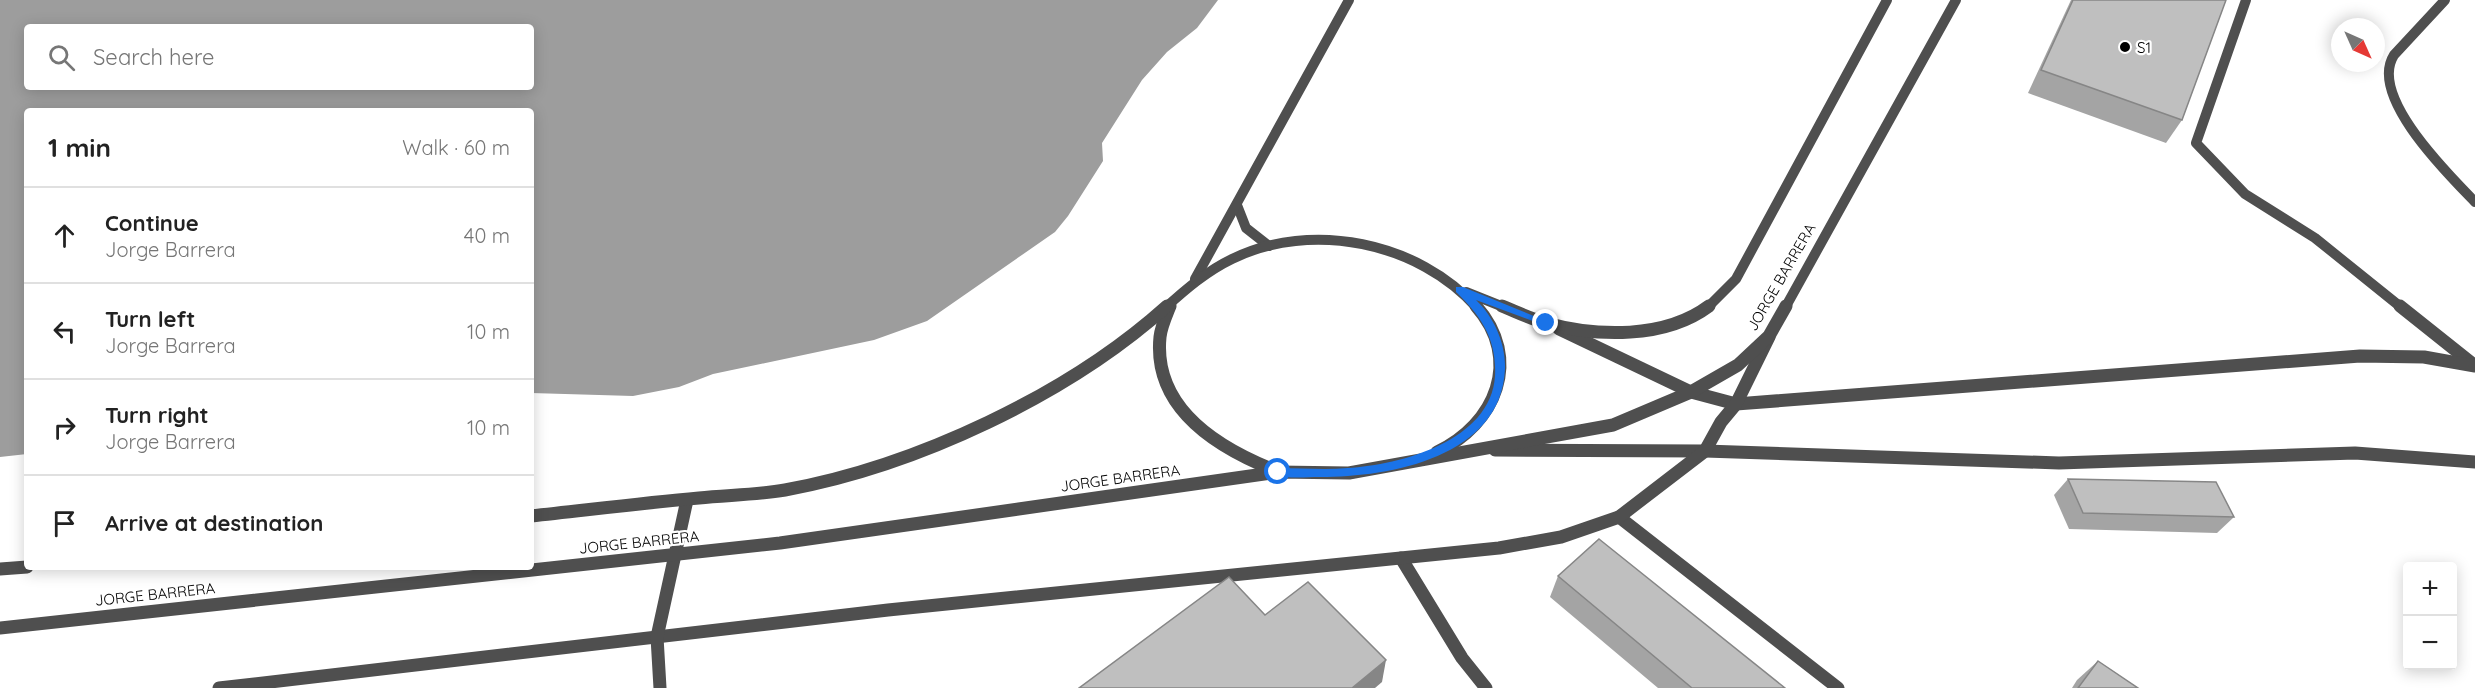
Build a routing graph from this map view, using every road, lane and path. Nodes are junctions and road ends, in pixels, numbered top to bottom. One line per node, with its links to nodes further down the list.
1 (1349, 0): 7 (street)
2 (1887, 0): 12 (street, JORGE BARRERA)
3 (1956, 0): 13 (street, JORGE BARRERA)
4 (2246, 0): 14 (street)
5 (2445, 0): 6 (street)
6 (2475, 202)
7 (1237, 205): 8 (street); 9 (street)
8 (1269, 246): 9 (street, JORGE BARRERA); 10 (street, JORGE BARRERA)
9 (1195, 279): 11 (street, JORGE BARRERA)
10 (1459, 290): 12 (street, JORGE BARRERA); 19 (street, JORGE BARRERA)
11 (1172, 302): 21 (street, JORGE BARRERA); 22 (street, JORGE BARRERA)
12 (1546, 323): 15 (street)
13 (1769, 336): 15 (street, JORGE BARRERA); 16 (street)
14 (2475, 366): 16 (street)
15 (1691, 392): 16 (street); 17 (street, JORGE BARRERA)
16 (1736, 404): 18 (street)
17 (1476, 450): 18 (street); 19 (street, JORGE BARRERA)
18 (1705, 451): 20 (street); 24 (street)
19 (1419, 459): 21 (street, JORGE BARRERA)
20 (2475, 462)
21 (1278, 472): 25 (street, JORGE BARRERA)
22 (687, 500): 23 (street, JORGE BARRERA); 25 (street)
23 (534, 516)
24 (1618, 517): 26 (street); 34 (street)
25 (675, 555): 29 (street, JORGE BARRERA); 30 (street)
26 (1401, 558): 30 (street); 33 (street)
27 (24, 567): 28 (street)
28 (0, 569)
29 (0, 627)
30 (657, 637): 31 (street); 32 (street)
31 (219, 688)
32 (660, 688)
33 (1486, 688)
34 (1838, 688)

